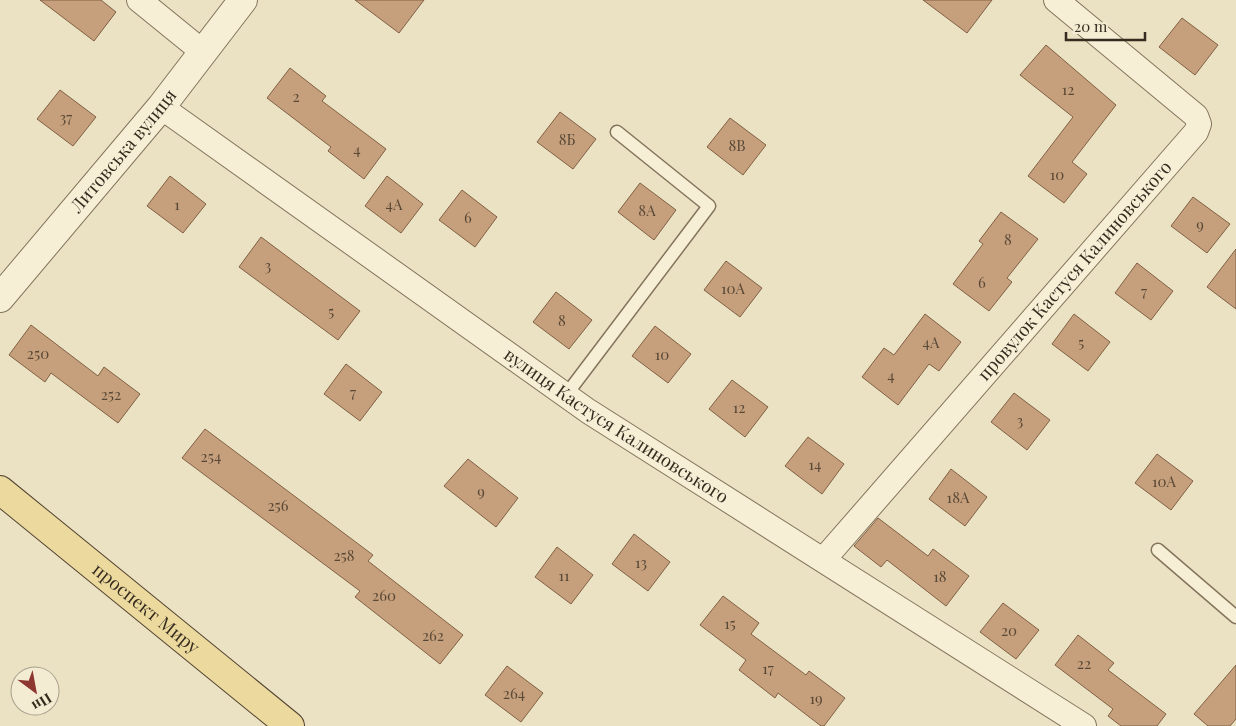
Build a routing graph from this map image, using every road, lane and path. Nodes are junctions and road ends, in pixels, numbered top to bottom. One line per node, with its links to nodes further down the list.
1 (139, 0): 4 (street)
2 (243, 0): 4 (street, Литовська вулиця)
3 (1056, 0): 11 (street, провулок Кастуся Калиновського)
4 (203, 52): 5 (street, Литовська вулиця)
5 (161, 107): 7 (street, Литовська вулиця); 8 (street, вулиця Кастуся Калиновського)
6 (616, 132): 8 (lane)
7 (0, 298)
8 (566, 395): 11 (street, вулиця Кастуся Калиновського)
9 (0, 490): 13 (main road, проспект Миру)
10 (1158, 550): 12 (lane)
11 (824, 559): 14 (street, вулиця Кастуся Калиновського)
12 (1236, 617)
13 (290, 726)
14 (1084, 726)

